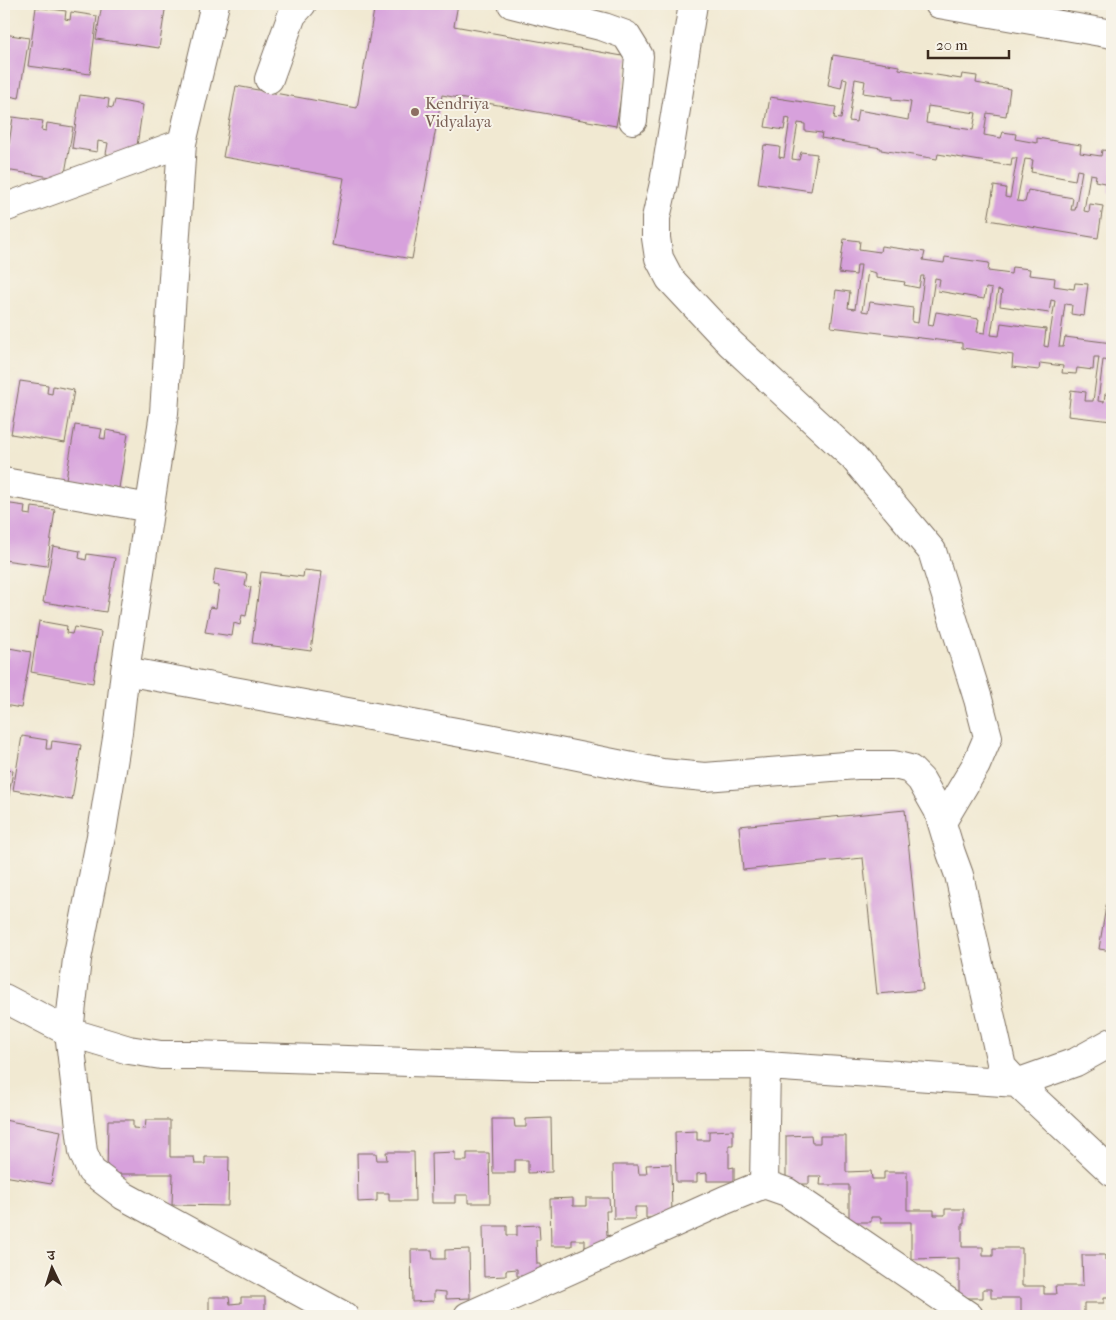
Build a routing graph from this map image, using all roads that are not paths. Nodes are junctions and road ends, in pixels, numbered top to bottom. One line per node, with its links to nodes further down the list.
1 (214, 4): 9 (street)
2 (302, 4): 7 (street)
3 (512, 4): 8 (street)
4 (693, 4): 14 (street)
5 (952, 5): 6 (street)
6 (1112, 34)
7 (269, 79)
8 (633, 120)
9 (182, 143): 10 (street); 12 (street)
10 (4, 208)
11 (4, 482): 12 (street)
12 (150, 508): 13 (street)
13 (125, 671): 14 (street); 16 (street)
14 (942, 822): 19 (street)
15 (4, 998): 16 (street)
16 (69, 1032): 18 (street); 22 (street)
17 (1112, 1042): 19 (street)
18 (766, 1066): 19 (street); 21 (street)
19 (1017, 1083): 20 (street)
20 (1112, 1172)
21 (764, 1184): 23 (street); 24 (street)
22 (344, 1316)
23 (468, 1316)
24 (969, 1316)

